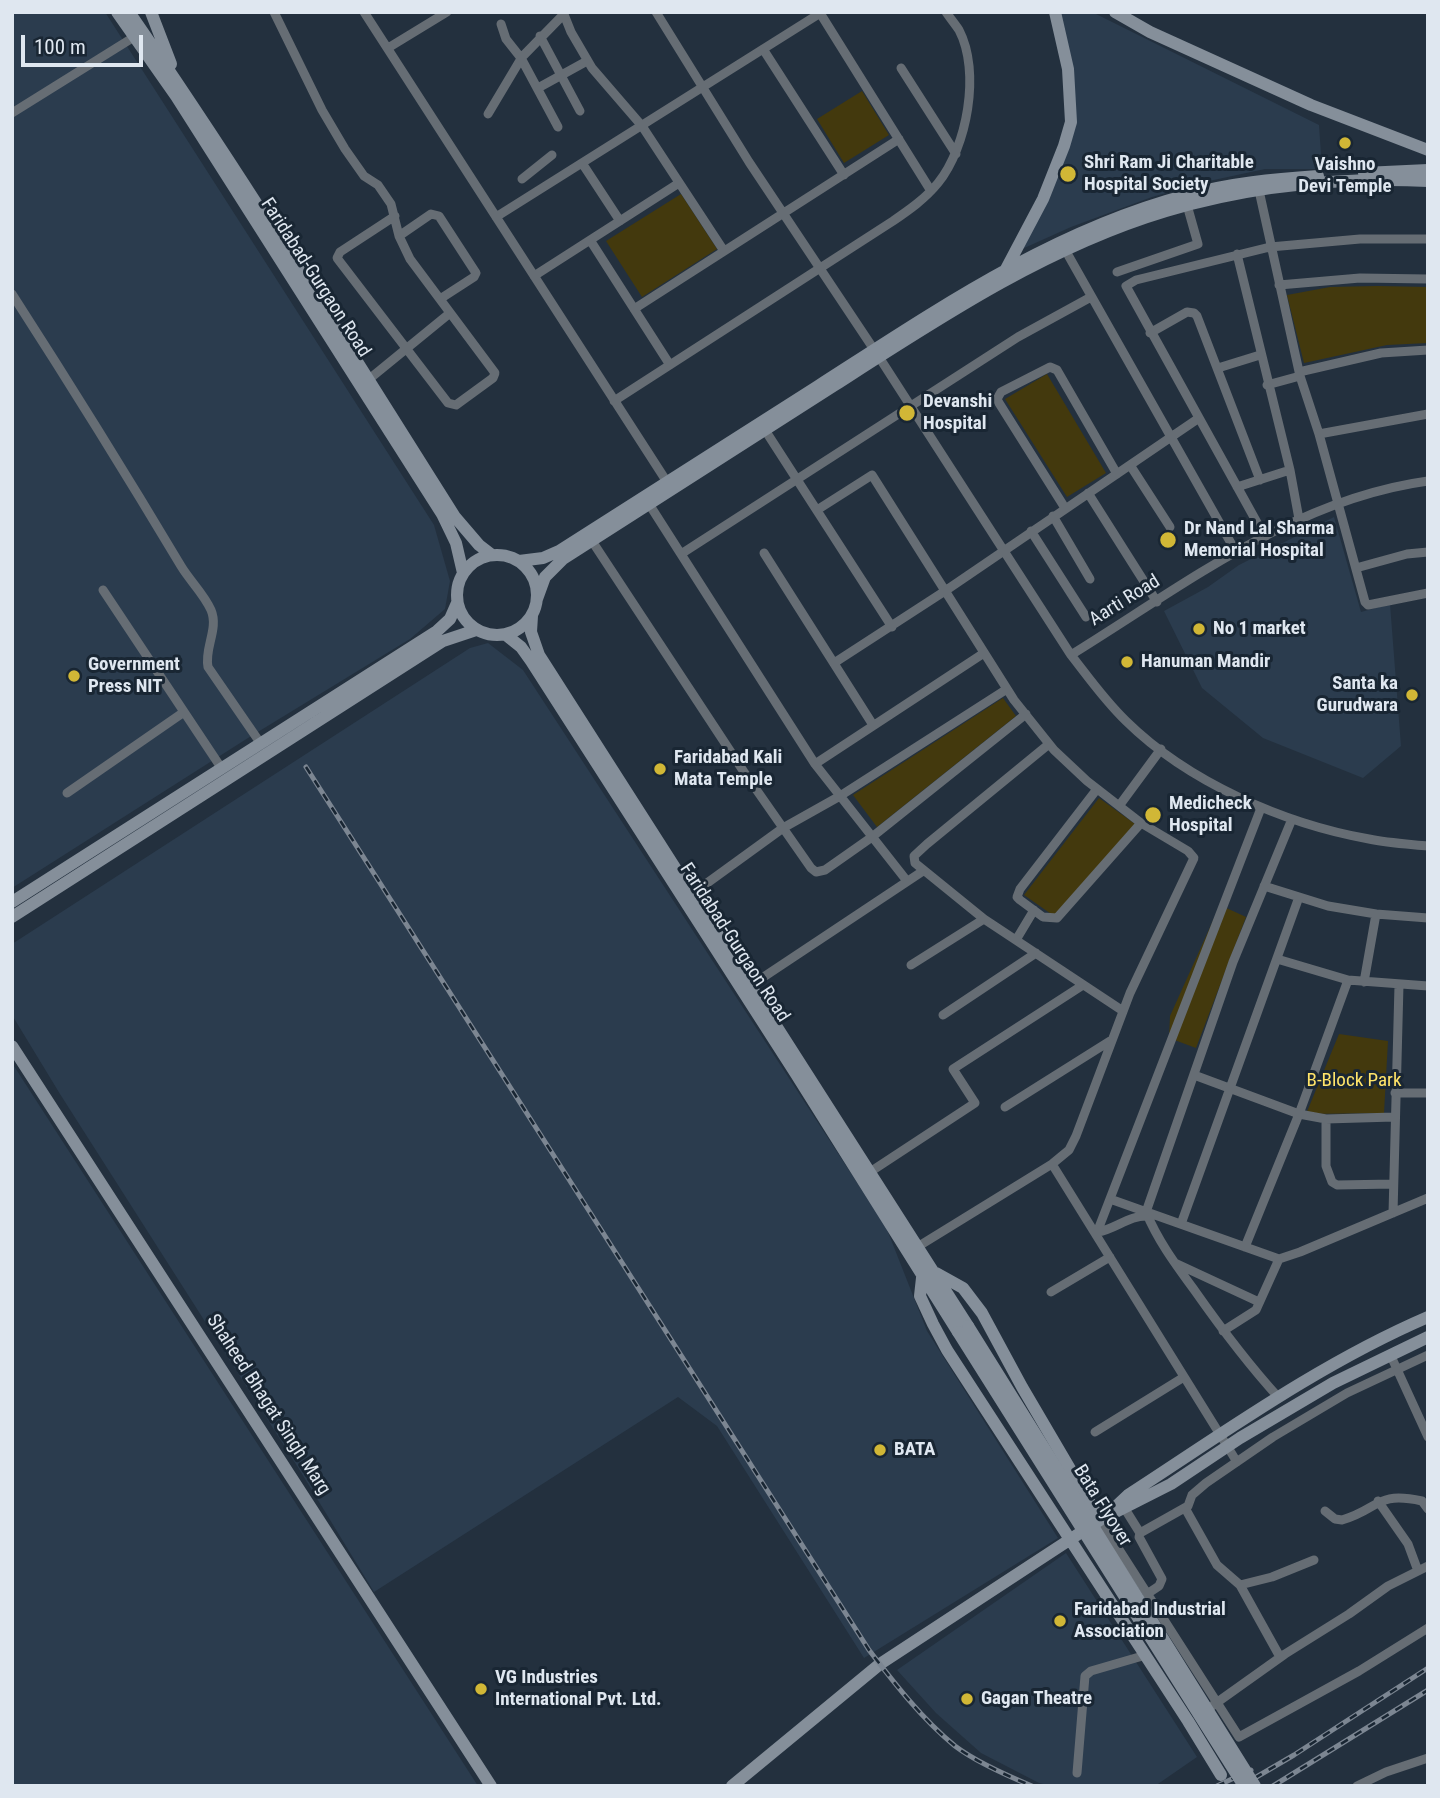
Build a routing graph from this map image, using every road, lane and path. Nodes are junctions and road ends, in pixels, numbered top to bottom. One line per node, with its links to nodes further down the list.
1 (117, 12): 16 (street, Faridabad-Gurgaon Road)
2 (129, 12): 16 (street, Faridabad-Gurgaon Road)
3 (140, 12): 16 (street)
4 (151, 12): 23 (street)
5 (274, 12): 45 (street)
6 (364, 12): 17 (street)
7 (656, 12): 25 (street)
8 (946, 12): 33 (street)
9 (1055, 12): 56 (street)
10 (1115, 12): 32 (street)
11 (445, 13): 17 (street)
12 (563, 13): 15 (street); 20 (street)
13 (821, 13): 18 (street); 31 (street)
14 (500, 24): 19 (street)
15 (540, 36): 19 (street); 22 (street)
16 (141, 38): 23 (street, Faridabad-Gurgaon Road); 27 (street); 111 (street, Faridabad-Gurgaon Road)
17 (387, 48): 46 (street)
18 (764, 50): 25 (street); 37 (street)
19 (521, 58): 24 (street); 28 (street)
20 (587, 61): 22 (street); 29 (street)
21 (901, 68): 33 (street)
22 (559, 76): 24 (street); 26 (street)
23 (179, 85): 75 (street, Faridabad-Gurgaon Road)
24 (538, 88): 30 (street)
25 (703, 88): 29 (street); 44 (street)
26 (580, 111)
27 (12, 113)
28 (488, 114)
29 (642, 126): 35 (street); 39 (street)
30 (558, 127)
31 (899, 139): 37 (street); 41 (street)
32 (1428, 149)
33 (956, 154): 41 (street)
34 (552, 155): 42 (street)
35 (583, 163): 42 (street); 47 (street)
36 (1428, 170): 40 (street)
37 (844, 175): 44 (street)
38 (1428, 181): 40 (street)
39 (679, 183): 47 (street); 53 (street)
40 (1258, 186): 43 (street); 51 (street); 52 (street)
41 (931, 191): 55 (street)
42 (527, 198): 46 (street)
43 (1187, 205): 51 (street); 57 (street)
44 (784, 214): 53 (street); 55 (street)
45 (395, 216): 48 (street); 68 (street)
46 (496, 217): 58 (street)
47 (620, 221): 50 (street)
48 (398, 236): 64 (street); 64 (street)
49 (1428, 239): 52 (street)
50 (590, 240): 58 (street); 65 (street)
51 (1063, 246): 56 (street); 60 (street); 63 (street)
52 (1270, 247): 54 (street); 61 (street)
53 (724, 251): 65 (street)
54 (1237, 254): 67 (street); 71 (street)
55 (821, 270): 70 (street); 72 (street)
56 (1006, 270): 60 (street); 70 (street)
57 (1117, 271)
58 (534, 276): 77 (street)
59 (1428, 279): 61 (street)
60 (998, 284): 70 (street)
61 (1279, 285): 74 (street)
62 (12, 294): 131 (street)
63 (1091, 297): 78 (street); 83 (street)
64 (440, 299): 66 (street)
65 (634, 309): 72 (street)
66 (450, 313): 68 (street); 68 (street)
67 (1150, 333): 73 (street); 80 (street)
68 (406, 349): 75 (street)
69 (1428, 350): 74 (street)
70 (877, 353): 78 (street); 81 (street); 90 (street)
71 (1260, 355): 73 (street); 76 (street)
72 (670, 365): 77 (street)
73 (1218, 368): 88 (street)
74 (1299, 374): 76 (street); 82 (street)
75 (368, 380): 108 (street, Faridabad-Gurgaon Road)
76 (1267, 385): 85 (street)
77 (614, 401): 90 (street)
78 (910, 405): 87 (street); 103 (street)
79 (1428, 414): 82 (street)
80 (1199, 418): 83 (street); 91 (street)
81 (765, 430): 87 (street); 93 (street)
82 (1319, 434): 94 (street)
83 (1171, 436): 84 (street); 104 (street)
84 (1130, 465): 86 (street); 99 (street)
85 (1290, 470): 88 (street); 98 (street)
86 (1117, 474): 92 (street); 95 (street)
87 (797, 478): 96 (street); 107 (street)
88 (1260, 480): 91 (street)
89 (1428, 481): 94 (street, Aarti Road)
90 (667, 482): 109 (street)
91 (1237, 487): 101 (street)
92 (1088, 493): 95 (street); 117 (street)
93 (649, 504): 102 (street); 107 (street)
94 (1337, 504): 98 (street, Aarti Road); 110 (street)
95 (1065, 508): 97 (street)
96 (817, 510): 114 (street); 121 (street)
97 (1053, 516): 100 (street); 112 (street)
98 (1299, 519): 101 (street, Aarti Road)
99 (1170, 527)
100 (1031, 531): 103 (street); 120 (street)
101 (1265, 537): 104 (street, Aarti Road)
102 (592, 541): 116 (street); 143 (street)
103 (1003, 550): 114 (street); 125 (street)
104 (1236, 552): 117 (street, Aarti Road)
105 (1428, 552): 110 (street)
106 (764, 553): 126 (street)
107 (681, 554): 134 (street)
108 (492, 555): 109 (street); 111 (street)
109 (519, 561): 116 (street)
110 (1356, 568): 115 (street)
111 (463, 573): 118 (street)
112 (1090, 579)
113 (103, 590): 128 (street)
114 (945, 591): 121 (street); 124 (street)
115 (1428, 593)
116 (537, 599): 119 (street)
117 (1157, 602): 125 (street, Aarti Road)
118 (457, 603): 122 (street); 131 (street)
119 (532, 616): 123 (street); 149 (street, Faridabad-Gurgaon Road)
120 (1086, 617)
121 (892, 627): 126 (street)
122 (476, 630): 123 (street); 154 (street)
123 (506, 635): 166 (street, Faridabad-Gurgaon Road)
124 (984, 653): 127 (street); 130 (street)
125 (1071, 655): 133 (street)
126 (834, 663): 130 (street)
127 (1007, 689): 129 (street); 138 (street)
128 (184, 712): 135 (street); 137 (street)
129 (1026, 714): 132 (street); 144 (street)
130 (873, 725): 134 (street)
131 (261, 744): 135 (street)
132 (1049, 744): 136 (street); 146 (street)
133 (1161, 750): 139 (street); 140 (street)
134 (815, 764): 138 (street)
135 (222, 769): 151 (street)
136 (1097, 789): 139 (street); 152 (street)
137 (67, 793)
138 (840, 796): 143 (street); 144 (street)
139 (1119, 806): 142 (street)
140 (1261, 808): 141 (street); 183 (street)
141 (1292, 819): 145 (street); 148 (street)
142 (1141, 823): 152 (street); 167 (street)
143 (783, 828): 144 (street); 149 (street)
144 (872, 837): 147 (street)
145 (1428, 846)
146 (923, 870): 147 (street); 156 (street)
147 (907, 881): 166 (street)
148 (1264, 886): 150 (street); 171 (street)
149 (692, 894): 166 (street, Faridabad-Gurgaon Road)
150 (1299, 897): 153 (street); 159 (street)
151 (12, 902)
152 (1034, 910): 157 (street)
153 (1376, 915): 155 (street); 162 (street)
154 (12, 917)
155 (1428, 918)
156 (984, 919): 157 (street); 160 (street)
157 (1016, 940): 158 (street)
158 (1036, 953): 163 (street); 168 (street)
159 (1277, 959): 161 (street); 172 (street)
160 (911, 965)
161 (1348, 980): 162 (street); 176 (street)
162 (1364, 982): 164 (street)
163 (1083, 985): 167 (street); 180 (street)
164 (1399, 985): 165 (street); 174 (street)
165 (1428, 986)
166 (746, 988): 180 (street, Faridabad-Gurgaon Road); 189 (street, Faridabad-Gurgaon Road)
167 (1123, 1011): 169 (street)
168 (943, 1015)
169 (1111, 1040): 175 (street); 179 (street)
170 (12, 1046): 230 (street, Shaheed Bhagat Singh Marg)
171 (1194, 1075): 172 (street); 185 (street)
172 (1230, 1088): 176 (street); 186 (street)
173 (1428, 1093): 174 (street)
174 (1395, 1094): 177 (street)
175 (1005, 1107)
176 (1298, 1114): 178 (street); 188 (street)
177 (1394, 1117): 178 (street); 181 (street)
178 (1326, 1119): 181 (street)
179 (1052, 1164): 187 (street); 189 (street)
180 (870, 1172): 189 (street, Faridabad-Gurgaon Road)
181 (1393, 1184): 184 (street)
182 (1428, 1198): 184 (street)
183 (1110, 1199): 185 (street); 187 (street)
184 (1393, 1213): 191 (street)
185 (1147, 1214): 186 (street); 187 (street); 192 (street)
186 (1181, 1224): 188 (street)
187 (1097, 1234): 190 (street)
188 (1245, 1247): 191 (street)
189 (911, 1250): 193 (street, Bata Flyover)
190 (1110, 1257): 194 (street); 203 (street)
191 (1279, 1259): 195 (street)
192 (1173, 1263): 195 (street); 198 (street)
193 (927, 1275): 197 (street, Bata Flyover); 214 (street); 216 (street)
194 (1051, 1292)
195 (1259, 1302): 198 (street)
196 (1428, 1317): 204 (street)
197 (963, 1329): 232 (street, Bata Flyover, bridge); 233 (street, Bata Flyover, bridge)
198 (1223, 1331): 204 (street)
199 (1428, 1337): 200 (street)
200 (1390, 1354): 202 (street); 207 (street)
201 (1428, 1355): 202 (street)
202 (1397, 1369): 206 (street); 208 (street)
203 (1184, 1377): 205 (street); 207 (street)
204 (1279, 1398): 207 (street)
205 (1095, 1432)
206 (1428, 1437)
207 (1224, 1441): 208 (street); 211 (street); 214 (street)
208 (1237, 1462): 212 (street)
209 (1378, 1501): 210 (street); 213 (street); 219 (street)
210 (1426, 1503)
211 (1125, 1508): 214 (street); 215 (street)
212 (1185, 1508): 215 (street); 220 (street)
213 (1325, 1511)
214 (1100, 1520): 216 (street); 221 (street)
215 (1140, 1533): 221 (street)
216 (1071, 1539): 223 (street); 231 (street)
217 (1314, 1560): 220 (street)
218 (1428, 1566): 219 (street)
219 (1418, 1571): 224 (street)
220 (1240, 1585): 224 (street)
221 (1147, 1594): 225 (street)
222 (1428, 1628): 225 (street)
223 (1146, 1656): 226 (street); 228 (street)
224 (1280, 1657): 225 (street)
225 (1217, 1703): 226 (street)
226 (1188, 1721): 229 (street)
227 (1428, 1758): 234 (street)
228 (1077, 1773)
229 (1221, 1775)
230 (491, 1786)
231 (732, 1786)
232 (1244, 1786)
233 (1255, 1786)
234 (1357, 1786)

